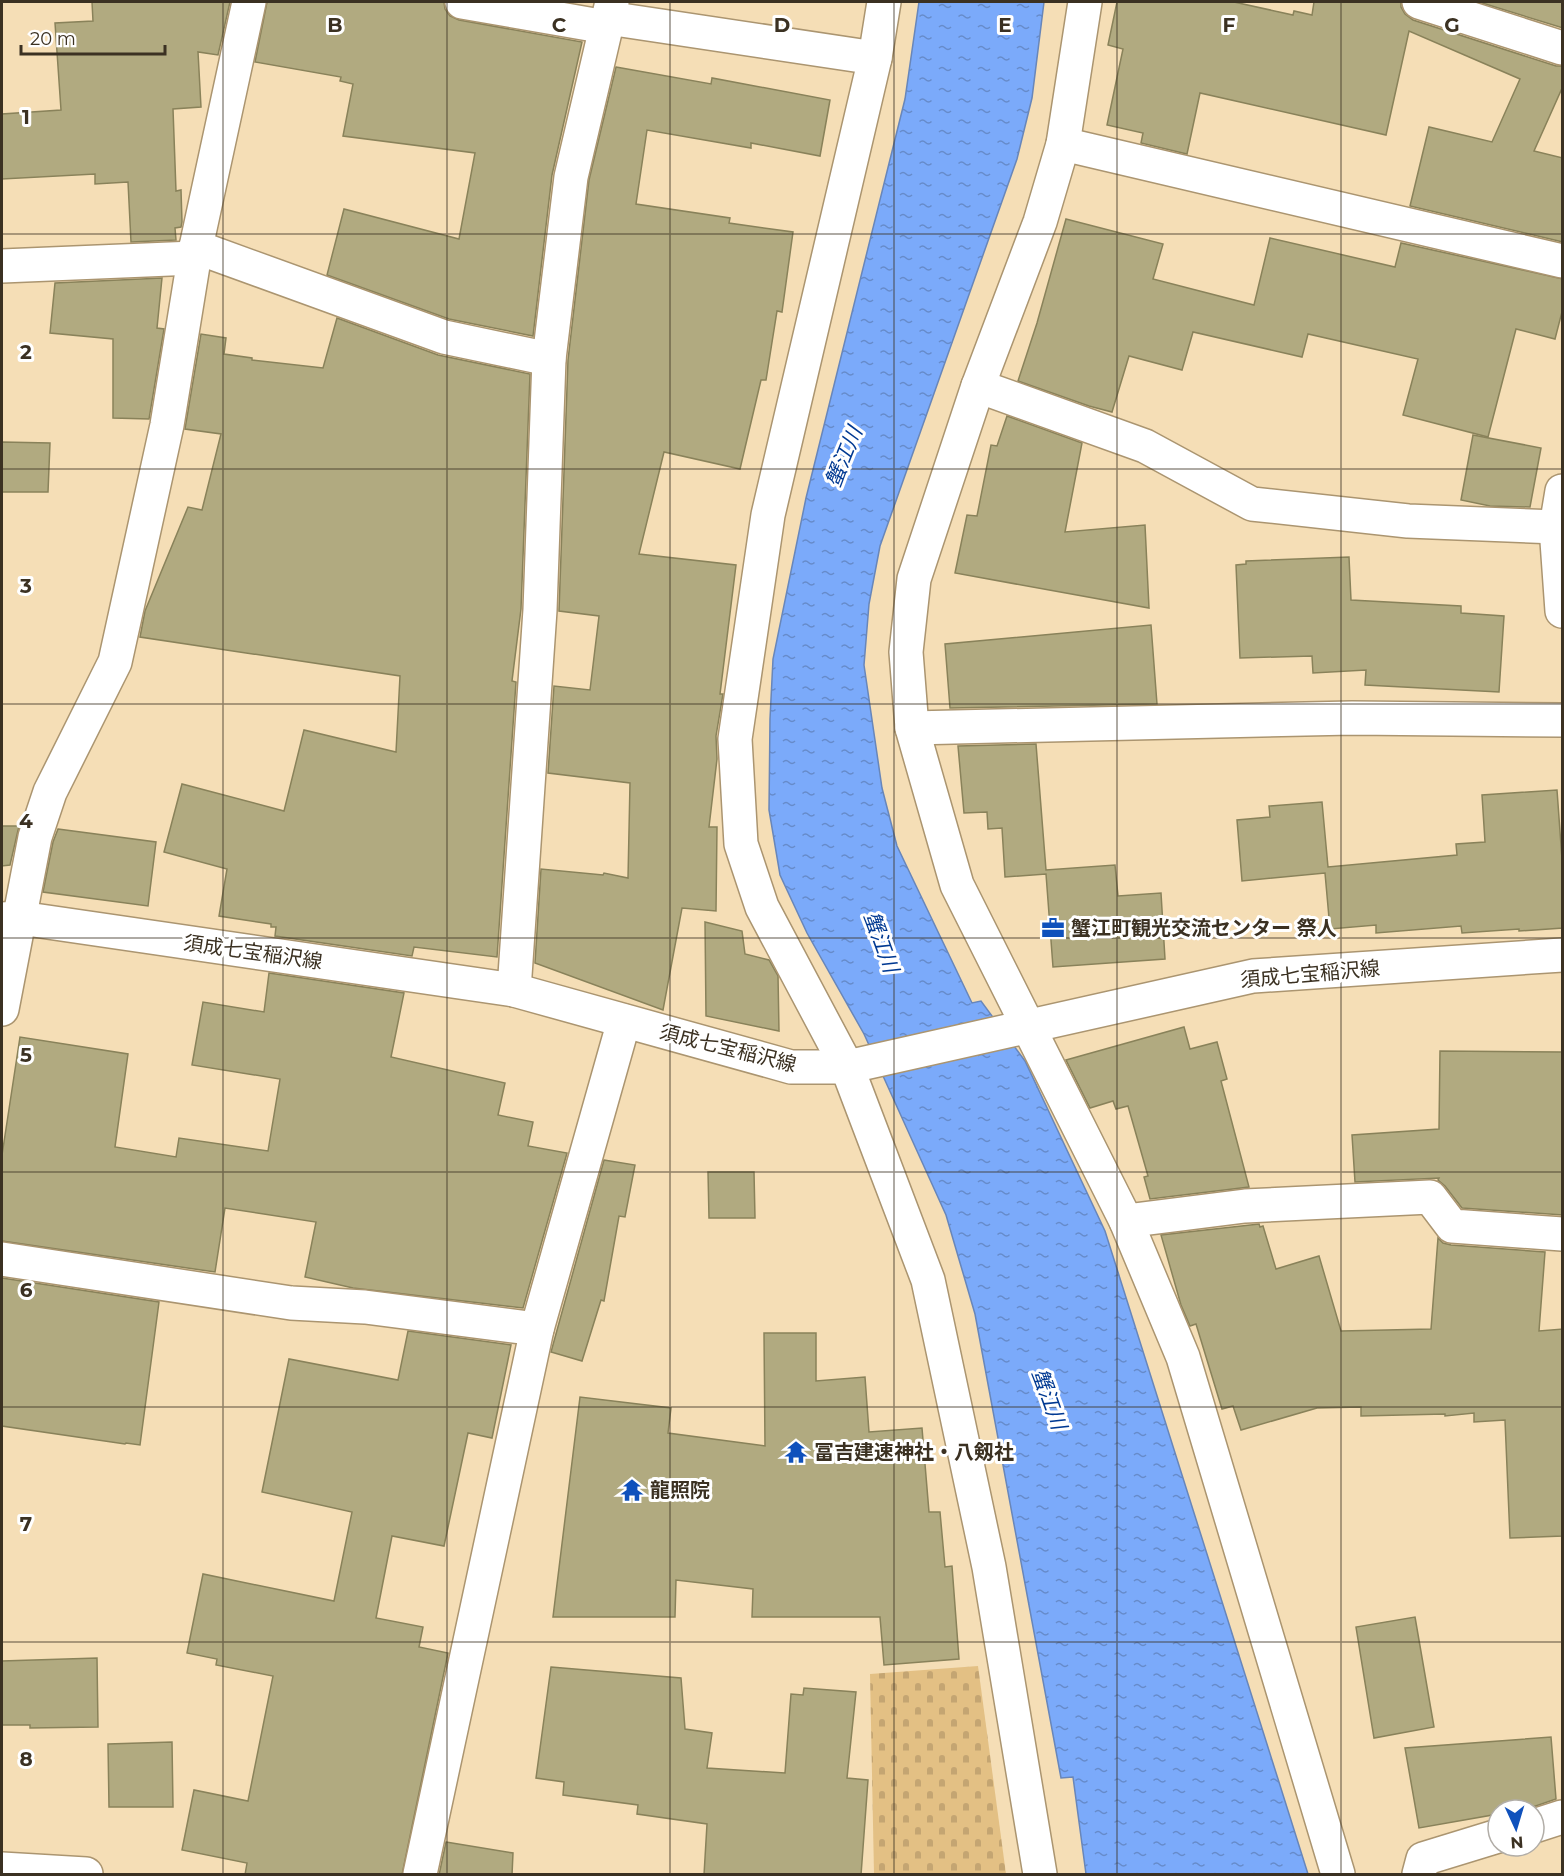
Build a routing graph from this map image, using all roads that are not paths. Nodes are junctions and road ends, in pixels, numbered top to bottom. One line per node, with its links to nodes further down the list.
1 (249, 2): 10 (street)
2 (462, 2): 6 (street)
3 (884, 2): 8 (street)
4 (1085, 2): 9 (street)
5 (1419, 2): 7 (street)
6 (609, 15): 8 (street); 13 (street)
7 (1563, 48)
8 (875, 58): 26 (street)
9 (1063, 144): 11 (street); 14 (street)
10 (195, 252): 12 (street); 13 (street); 20 (street)
11 (1563, 261)
12 (2, 266)
13 (549, 360): 22 (street)
14 (978, 386): 16 (street); 19 (street)
15 (1563, 491): 16 (street)
16 (1556, 527): 17 (street)
17 (1563, 611)
18 (1563, 720): 19 (street)
19 (912, 728): 25 (street)
20 (11, 919): 22 (street, 須成七宝稲沢線); 23 (street)
21 (1563, 955): 25 (street, 須成七宝稲沢線)
22 (514, 990): 24 (street, 須成七宝稲沢線)
23 (2, 1009)
24 (624, 1021): 26 (street, 須成七宝稲沢線); 30 (street)
25 (1027, 1025): 26 (street, 須成七宝稲沢線); 27 (street)
26 (852, 1066): 37 (street)
27 (1126, 1221): 28 (street); 38 (street)
28 (1563, 1234)
29 (2, 1259): 30 (street)
30 (537, 1329): 36 (street)
31 (1563, 1817): 32 (street)
32 (1546, 1822)
33 (1486, 1840): 39 (street)
34 (2, 1869): 35 (street)
35 (86, 1875)
36 (420, 1875)
37 (1040, 1875)
38 (1338, 1875)
39 (1419, 1875)

